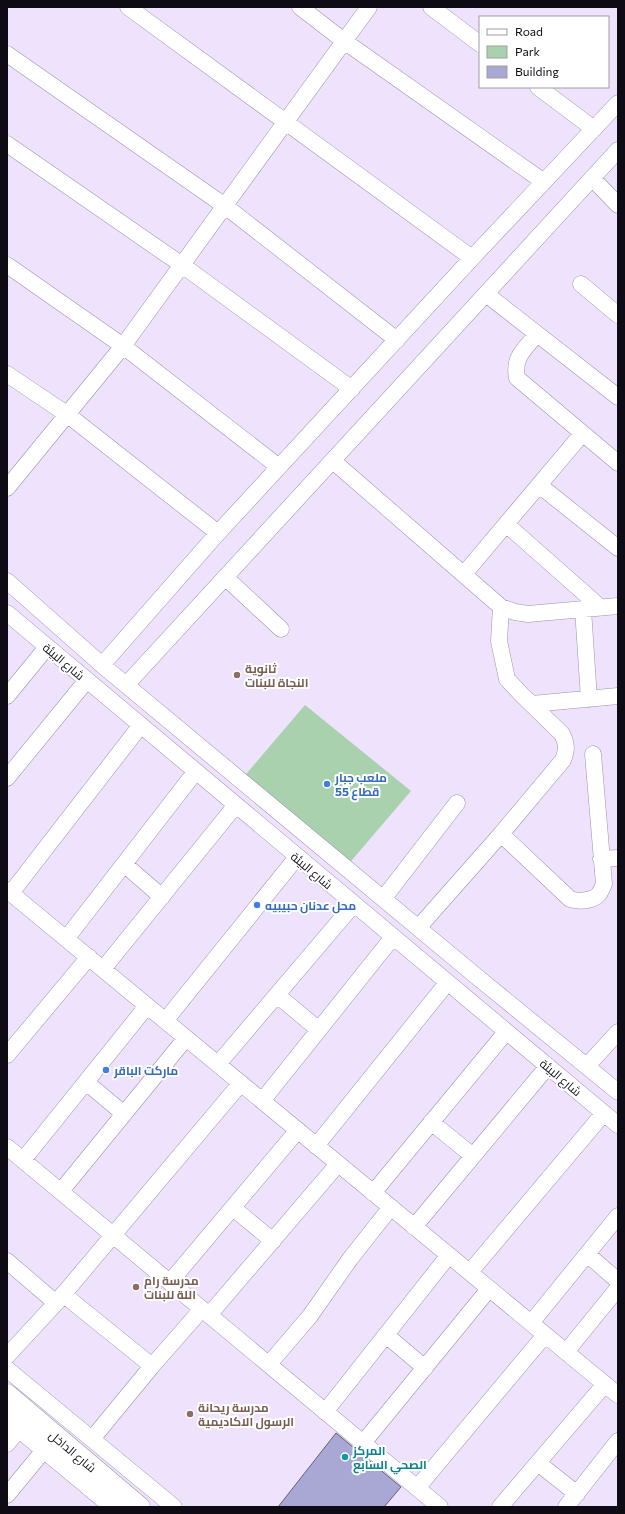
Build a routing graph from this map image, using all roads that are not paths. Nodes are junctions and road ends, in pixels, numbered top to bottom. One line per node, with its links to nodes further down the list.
1 (128, 7): 10 (street)
2 (300, 7): 5 (street)
3 (369, 7): 5 (street)
4 (431, 7): 6 (street)
5 (344, 41): 10 (street); 15 (street)
6 (479, 43)
7 (7, 54): 17 (street)
8 (539, 88): 11 (street)
9 (618, 103): 11 (street)
10 (286, 122): 17 (street); 18 (street)
11 (594, 129): 15 (street)
12 (7, 144): 20 (street)
13 (618, 150): 14 (street)
14 (592, 178): 16 (street); 22 (street)
15 (544, 182): 18 (street)
16 (618, 205)
17 (225, 206): 20 (street); 25 (street)
18 (472, 258): 25 (street)
19 (7, 265): 26 (street)
20 (182, 266): 26 (street); 28 (street)
21 (581, 284): 23 (street)
22 (486, 294): 24 (street); 32 (street)
23 (618, 315)
24 (537, 334): 29 (street); 31 (street)
25 (397, 340): 28 (street)
26 (123, 346): 30 (street); 34 (street)
27 (7, 374): 30 (street)
28 (352, 389): 34 (street)
29 (618, 397)
30 (68, 415): 36 (street); 38 (street)
31 (582, 434): 33 (street); 35 (street)
32 (333, 461): 40 (street); 41 (street)
33 (618, 463)
34 (279, 467): 38 (street)
35 (539, 485): 37 (street); 39 (street)
36 (7, 488)
37 (506, 524): 40 (street); 45 (street)
38 (218, 533): 50 (street)
39 (618, 548)
40 (464, 574): 43 (street)
41 (225, 577): 48 (street); 52 (street)
42 (7, 581): 50 (street, شارع البيئة)
43 (501, 606): 46 (street); 56 (street)
44 (618, 606): 45 (street)
45 (600, 607): 46 (street)
46 (583, 609): 55 (street)
47 (7, 613): 49 (street, شارع البيئة)
48 (281, 629)
49 (47, 647): 51 (street, شارع البيئة); 53 (street)
50 (102, 665): 52 (street, شارع البيئة)
51 (87, 680): 57 (street, شارع البيئة); 60 (street)
52 (127, 684): 70 (street, شارع البيئة)
53 (7, 696)
54 (618, 696): 55 (street)
55 (589, 699): 56 (street)
56 (532, 704): 63 (street)
57 (141, 725): 59 (street, شارع البيئة); 68 (street)
58 (593, 754): 66 (street)
59 (196, 771): 62 (street, شارع البيئة); 67 (street)
60 (8, 776)
61 (457, 803): 70 (street)
62 (236, 805): 64 (street, شارع البيئة); 69 (street)
63 (501, 834): 66 (street); 72 (street)
64 (297, 857): 71 (street, شارع البيئة); 82 (street)
65 (618, 858): 66 (street)
66 (601, 860)
67 (124, 864): 69 (street); 74 (street)
68 (9, 892): 74 (street)
69 (162, 897): 76 (street)
70 (383, 899): 72 (street, شارع البيئة)
71 (354, 904): 73 (street, شارع البيئة); 79 (street)
72 (418, 928): 77 (street, شارع البيئة)
73 (393, 937): 78 (street, شارع البيئة); 83 (street)
74 (66, 939): 75 (street)
75 (89, 957): 76 (street); 87 (street)
76 (103, 969): 81 (street)
77 (476, 976): 80 (street); 90 (street, شارع البيئة)
78 (447, 982): 80 (street, شارع البيئة); 101 (street)
79 (277, 995): 83 (street); 88 (street)
80 (462, 995): 84 (street, شارع البيئة)
81 (147, 1006): 82 (street); 91 (street)
82 (165, 1021): 86 (street)
83 (319, 1030): 94 (street)
84 (506, 1032): 89 (street, شارع البيئة); 97 (street)
85 (618, 1032): 90 (street)
86 (186, 1038): 88 (street); 95 (street)
87 (7, 1055)
88 (218, 1064): 92 (street)
89 (548, 1066): 96 (street, شارع البيئة); 102 (street)
90 (587, 1066): 93 (street, شارع البيئة)
91 (86, 1082): 95 (street); 103 (street)
92 (241, 1083): 94 (street); 111 (street)
93 (618, 1092)
94 (262, 1101): 99 (street)
95 (124, 1114): 105 (street)
96 (604, 1114): 98 (street, شارع البيئة); 116 (street)
97 (431, 1122): 102 (street); 106 (street)
98 (618, 1125)
99 (298, 1130): 101 (street); 108 (street)
100 (7, 1146): 103 (street)
101 (316, 1146): 104 (street)
102 (473, 1156): 110 (street)
103 (23, 1160): 105 (street)
104 (338, 1164): 106 (street); 112 (street)
105 (61, 1191): 111 (street)
106 (373, 1193): 107 (street)
107 (391, 1207): 110 (street); 128 (street)
108 (233, 1208): 112 (street); 118 (street)
109 (618, 1216): 113 (street)
110 (414, 1227): 114 (street)
111 (113, 1235): 118 (street); 121 (street)
112 (273, 1241): 122 (street)
113 (587, 1254): 117 (street); 123 (street)
114 (449, 1255): 116 (street); 124 (street)
115 (7, 1261): 121 (street)
116 (470, 1272): 120 (street)
117 (618, 1281)
118 (170, 1282): 122 (street)
119 (618, 1288): 126 (street)
120 (489, 1289): 123 (street); 130 (street)
121 (60, 1298): 127 (street); 129 (street)
122 (206, 1312): 128 (street); 129 (street)
123 (531, 1323): 125 (street)
124 (386, 1335): 130 (street); 135 (street)
125 (545, 1335): 126 (street); 143 (street)
126 (566, 1352): 132 (street)
127 (7, 1356)
128 (269, 1364): 135 (street)
129 (152, 1366): 137 (street)
130 (425, 1368): 139 (street)
131 (7, 1369): 137 (street)
132 (605, 1384): 134 (street); 142 (street)
133 (7, 1394): 147 (main road, شارع الداخل)
134 (618, 1395)
135 (325, 1412): 139 (street)
136 (14, 1423): 140 (street); 141 (main road, شارع الداخل)
137 (92, 1439): 148 (street)
138 (618, 1441): 144 (street)
139 (363, 1443): 143 (street)
140 (7, 1444)
141 (45, 1449): 145 (street); 146 (main road, شارع الداخل)
142 (538, 1463): 144 (street); 150 (street)
143 (417, 1488): 149 (street)
144 (577, 1494): 151 (street)
145 (7, 1495)
146 (115, 1507)
147 (140, 1507)
148 (174, 1507)
149 (440, 1507)
150 (500, 1507)
151 (566, 1507)

